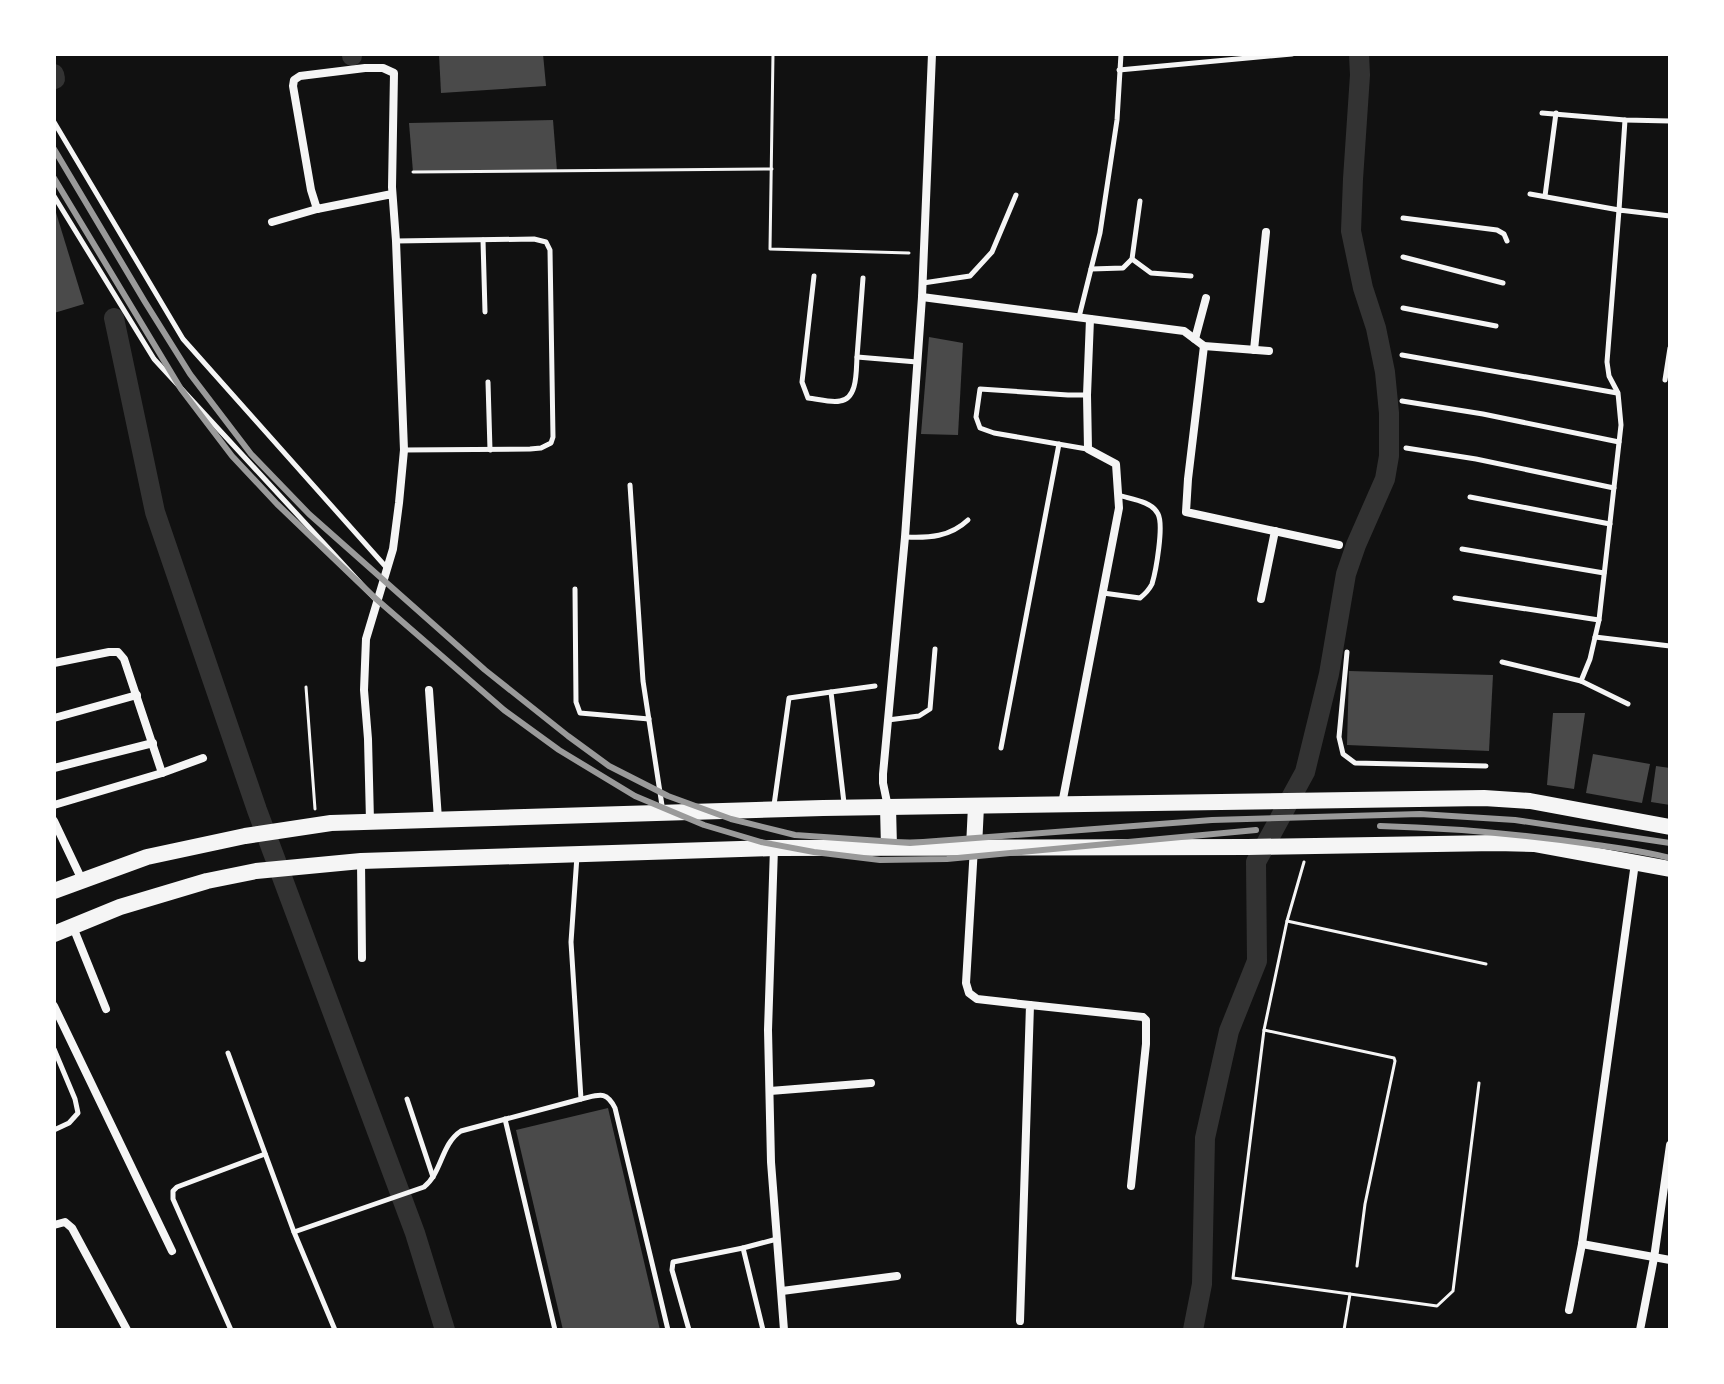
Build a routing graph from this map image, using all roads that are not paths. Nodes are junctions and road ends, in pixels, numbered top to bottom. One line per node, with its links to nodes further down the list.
1 (1121, 54): 6 (lane)
2 (1203, 54): 5 (lane)
3 (1292, 54): 5 (lane)
4 (931, 55): 33 (street)
5 (1203, 62): 6 (lane)
6 (1119, 70): 29 (lane)
7 (1542, 113): 8 (lane)
8 (1556, 113): 9 (lane); 16 (lane)
9 (1625, 120): 10 (lane); 19 (lane)
10 (1670, 121)
11 (54, 122): 71 (lane)
12 (392, 194): 18 (street); 18 (street); 25 (street)
13 (1530, 194): 16 (lane)
14 (1016, 195): 33 (lane)
15 (54, 196): 77 (lane)
16 (1545, 196): 19 (lane)
17 (1140, 201): 28 (lane)
18 (317, 209): 22 (street)
19 (1619, 210): 20 (lane); 52 (lane)
20 (1670, 216)
21 (1403, 218): 26 (lane)
22 (272, 222)
23 (1266, 232): 45 (street)
24 (483, 240): 25 (lane); 38 (lane); 60 (lane)
25 (396, 241): 59 (street)
26 (1507, 241)
27 (1403, 257): 34 (lane)
28 (1132, 259): 29 (lane); 31 (lane)
29 (1091, 269): 39 (lane)
30 (814, 276): 48 (lane)
31 (1191, 276)
32 (863, 278): 48 (lane)
33 (923, 283): 35 (street)
34 (1503, 283)
35 (922, 297): 39 (street); 49 (street)
36 (1206, 298): 42 (street)
37 (1403, 308): 41 (lane)
38 (485, 312)
39 (1079, 317): 40 (street)
40 (1090, 319): 42 (street); 53 (street)
41 (1496, 326)
42 (1195, 339): 43 (street)
43 (1204, 346): 45 (street); 67 (street)
44 (1670, 348): 50 (lane)
45 (1254, 350): 46 (street)
46 (1269, 351)
47 (1402, 355): 52 (lane)
48 (857, 357): 49 (lane)
49 (917, 362): 68 (street)
50 (1665, 380)
51 (488, 382): 60 (lane)
52 (1618, 393): 55 (lane)
53 (1087, 395): 56 (lane); 58 (street)
54 (1402, 401): 55 (lane)
55 (1619, 442): 62 (lane)
56 (1059, 444): 58 (lane); 95 (lane)
57 (1406, 448): 62 (lane)
58 (1088, 449): 63 (street)
59 (404, 450): 60 (lane); 71 (street)
60 (490, 450)
61 (630, 485): 92 (lane)
62 (1614, 488): 66 (lane)
63 (1118, 495): 74 (street); 74 (lane)
64 (1470, 497): 66 (lane)
65 (968, 520): 68 (lane)
66 (1610, 524): 72 (lane)
67 (1275, 531): 69 (street); 76 (street)
68 (905, 537): 93 (street)
69 (1339, 545)
70 (1462, 549): 72 (lane)
71 (387, 567): 77 (street)
72 (1604, 573): 78 (lane)
73 (575, 589): 92 (lane)
74 (1102, 593): 100 (street)
75 (1455, 598): 78 (lane)
76 (1261, 599)
77 (377, 602): 109 (street)
78 (1599, 620): 79 (lane)
79 (1595, 637): 80 (lane); 85 (lane)
80 (1670, 646)
81 (935, 649): 93 (lane)
82 (1347, 652): 97 (lane)
83 (1502, 662): 85 (lane)
84 (54, 663): 89 (street)
85 (1581, 681): 90 (lane)
86 (875, 686): 88 (lane)
87 (429, 690): 107 (street)
88 (831, 692): 104 (lane); 105 (lane)
89 (137, 695): 91 (street); 94 (street)
90 (1628, 704)
91 (54, 718)
92 (649, 719): 106 (lane)
93 (887, 721): 103 (street)
94 (153, 743): 98 (street); 99 (street)
95 (1001, 748)
96 (203, 758): 99 (street)
97 (1486, 766)
98 (54, 768)
99 (162, 773): 101 (street)
100 (1062, 804): 102 (main road); 110 (main road)
101 (54, 805)
102 (976, 806): 103 (main road); 112 (main road)
103 (888, 807): 104 (main road); 111 (main road)
104 (844, 808): 105 (main road)
105 (773, 809): 106 (main road)
106 (663, 813): 107 (main road)
107 (438, 820): 109 (main road)
108 (54, 821): 118 (street)
109 (370, 822): 118 (main road)
110 (1670, 827)
111 (889, 847): 112 (main road); 113 (main road)
112 (974, 847): 116 (main road); 123 (street)
113 (774, 848): 114 (main road); 129 (street)
114 (577, 855): 115 (main road); 131 (lane)
115 (361, 861): 120 (main road); 122 (street)
116 (1635, 863): 117 (main road); 141 (street)
117 (1670, 869)
118 (82, 881): 119 (main road)
119 (54, 891)
120 (72, 926): 121 (main road); 125 (street)
121 (54, 934)
122 (362, 958)
123 (1030, 1005): 137 (street); 149 (street)
124 (54, 1006): 143 (street)
125 (106, 1009)
126 (54, 1049): 133 (lane)
127 (228, 1053): 135 (lane)
128 (871, 1083): 129 (street)
129 (770, 1091): 140 (street)
130 (407, 1099): 136 (lane)
131 (581, 1099): 132 (lane); 154 (lane)
132 (505, 1119): 136 (lane); 153 (lane)
133 (54, 1130)
134 (1670, 1145): 144 (street)
135 (265, 1154): 139 (lane); 151 (lane)
136 (433, 1178): 139 (lane)
137 (1131, 1186)
138 (54, 1225): 150 (street)
139 (294, 1232): 152 (lane)
140 (777, 1239): 142 (lane); 147 (street)
141 (1582, 1244): 144 (street); 148 (street)
142 (743, 1248): 155 (lane); 156 (lane)
143 (172, 1251)
144 (1654, 1258): 145 (street); 158 (street)
145 (1670, 1260)
146 (897, 1276): 147 (street)
147 (782, 1291): 157 (street)
148 (1569, 1310)
149 (1020, 1321)
150 (127, 1330)
151 (231, 1330)
152 (335, 1330)
153 (555, 1330)
154 (668, 1330)
155 (689, 1330)
156 (763, 1330)
157 (784, 1330)
158 (1640, 1330)

